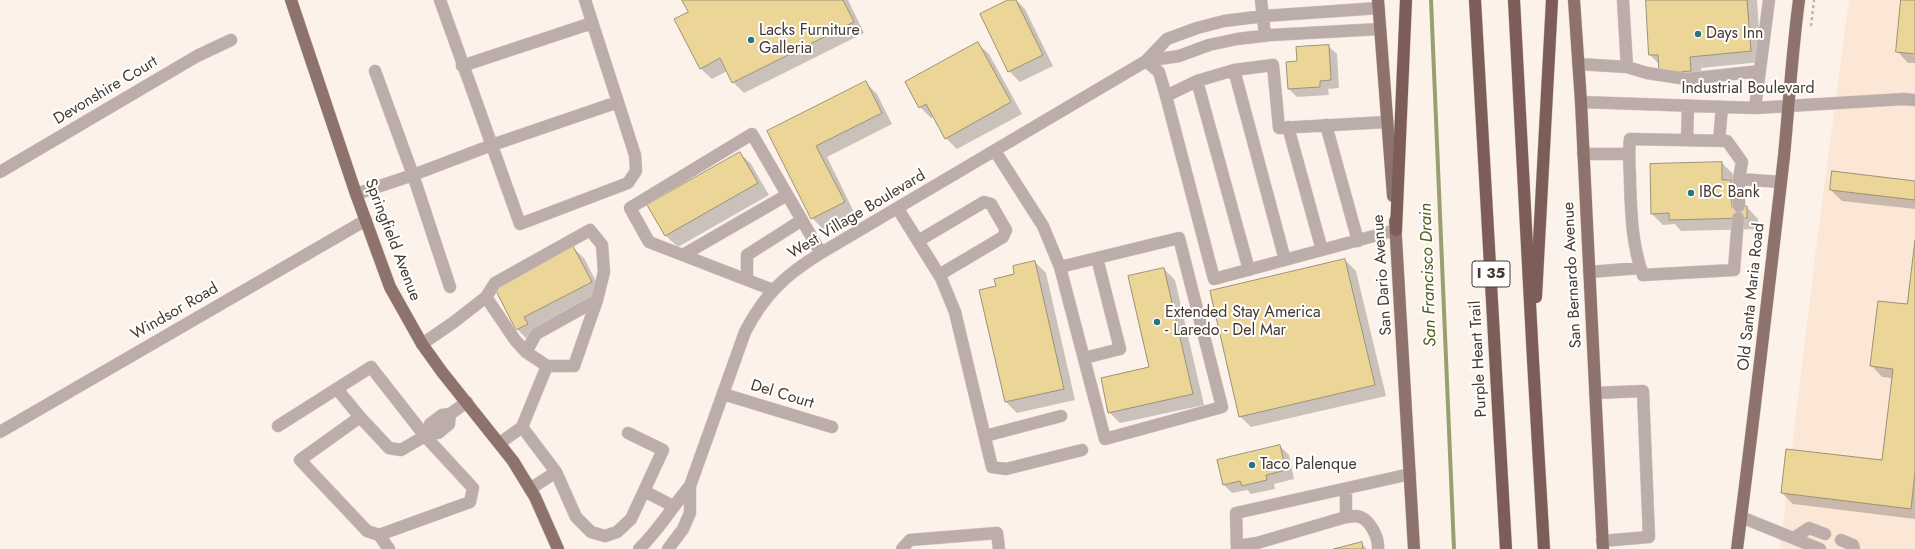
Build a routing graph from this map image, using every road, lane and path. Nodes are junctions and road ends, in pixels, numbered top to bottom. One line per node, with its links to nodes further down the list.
1 (291, 0): 50 (main road, Springfield Avenue)
2 (440, 0): 23 (street)
3 (585, 0): 16 (street)
4 (1261, 0): 15 (street)
5 (1406, 0): 55 (highway)
6 (1475, 0): 117 (highway, Purple Heart Trail / I 35)
7 (1514, 0): 76 (highway, I 35)
8 (1552, 0): 76 (highway)
9 (1574, 0): 22 (main road, San Bernardo Avenue)
10 (1623, 0): 24 (street)
11 (1769, 0): 27 (street)
12 (1799, 0): 35 (main road, Old Santa Maria Road)
13 (1814, 0): 17 (path)
14 (1378, 4): 15 (street, West Village Boulevard); 18 (main road, San Dario Avenue)
15 (1264, 16): 19 (street); 21 (street, West Village Boulevard)
16 (592, 23): 23 (street); 31 (street)
17 (1811, 26)
18 (1380, 29): 19 (street, West Village Boulevard); 37 (main road, San Dario Avenue)
19 (1265, 35): 21 (street, West Village Boulevard)
20 (231, 40): 46 (street, Devonshire Court)
21 (1146, 61): 29 (street); 43 (street, West Village Boulevard)
22 (1578, 64): 24 (street); 32 (main road, San Bernardo Avenue)
23 (462, 66): 42 (street)
24 (1626, 67): 27 (street)
25 (1234, 70): 28 (street); 39 (street); 62 (street)
26 (375, 71): 47 (street)
27 (1760, 71): 36 (street)
28 (1197, 81): 29 (street); 65 (street)
29 (1166, 96): 65 (street)
30 (1915, 100): 35 (street, Industrial Boulevard)
31 (618, 102): 42 (street); 42 (street)
32 (1581, 102): 33 (street, Industrial Boulevard); 44 (main road, San Bernardo Avenue)
33 (1688, 106): 34 (street, Industrial Boulevard); 40 (street)
34 (1722, 107): 36 (street, Industrial Boulevard); 41 (street)
35 (1789, 107): 36 (street, Industrial Boulevard); 49 (main road, Old Santa Maria Road)
36 (1755, 108)
37 (1387, 122): 38 (street); 55 (main road, San Dario Avenue)
38 (1326, 126): 39 (street); 57 (street)
39 (1288, 127): 58 (street)
40 (1687, 140): 41 (street); 45 (street)
41 (1720, 141): 48 (street)
42 (492, 145): 47 (street)
43 (995, 151): 52 (street, West Village Boulevard); 63 (street)
44 (1583, 154): 45 (street); 66 (main road, San Bernardo Avenue)
45 (1628, 154): 64 (street)
46 (0, 172)
47 (413, 175): 50 (street); 69 (street)
48 (1739, 179): 49 (street); 64 (street)
49 (1781, 182): 101 (main road, Old Santa Maria Road)
50 (356, 194): 53 (main road, Springfield Avenue)
51 (787, 195): 54 (street); 60 (street); 60 (street)
52 (898, 209): 56 (street); 59 (street, West Village Boulevard)
53 (366, 220): 73 (main road, Springfield Avenue); 87 (street, Windsor Road)
54 (802, 220): 59 (street); 68 (street)
55 (1396, 230): 57 (street); 94 (main road, San Dario Avenue)
56 (918, 241): 67 (street); 67 (street)
57 (1358, 241): 58 (street)
58 (1322, 250): 62 (street)
59 (821, 253): 70 (street, West Village Boulevard)
60 (683, 255): 68 (street)
61 (1097, 258): 63 (street); 75 (street); 75 (street)
62 (1285, 260): 65 (street)
63 (1060, 267): 75 (street)
64 (1640, 268): 66 (street)
65 (1249, 270)
66 (1589, 272): 79 (main road, San Bernardo Avenue)
67 (939, 275): 90 (street)
68 (747, 280): 70 (street)
69 (450, 287)
70 (773, 290): 80 (street, West Village Boulevard)
71 (486, 297): 72 (street); 73 (street); 74 (street)
72 (597, 300): 74 (street); 77 (street)
73 (422, 344): 81 (main road, Springfield Avenue)
74 (526, 352): 77 (street)
75 (1084, 358)
76 (1533, 360): 118 (highway, I 35)
77 (547, 366): 85 (street)
78 (337, 389): 83 (street); 84 (street); 89 (street)
79 (1595, 393): 107 (main road, San Bernardo Avenue); 107 (street)
80 (722, 394): 86 (street, Del Court); 95 (street, West Village Boulevard)
81 (467, 402): 89 (street); 91 (main road, Springfield Avenue)
82 (1060, 416): 90 (street)
83 (360, 417): 89 (street); 103 (street)
84 (278, 426)
85 (522, 427): 91 (street); 93 (street)
86 (832, 427)
87 (0, 432)
88 (628, 433): 98 (street)
89 (427, 434): 103 (street)
90 (985, 436): 92 (street)
91 (500, 442): 96 (main road, Springfield Avenue)
92 (1082, 450)
93 (556, 472): 96 (street); 98 (street)
94 (1410, 474): 97 (street); 116 (main road, San Dario Avenue)
95 (690, 486): 99 (street, West Village Boulevard); 112 (street, West Village Boulevard)
96 (530, 489): 110 (main road, Springfield Avenue)
97 (1346, 489): 100 (street); 108 (street)
98 (644, 491): 99 (street)
99 (673, 506): 111 (street, West Village Boulevard)
100 (1346, 517): 106 (street); 115 (street)
101 (1741, 517): 105 (street); 119 (main road, Old Santa Maria Road)
102 (1825, 534): 105 (street)
103 (379, 535): 109 (street)
104 (1841, 540): 121 (street)
105 (1795, 544): 120 (street)
106 (1268, 545): 108 (street)
107 (1603, 545)
108 (1237, 547)
109 (389, 549)
110 (558, 549)
111 (639, 549)
112 (668, 549)
113 (902, 549): 114 (street)
114 (999, 549)
115 (1378, 549)
116 (1414, 549)
117 (1506, 549)
118 (1544, 549)
119 (1737, 549)
120 (1820, 549)
121 (1854, 549)

